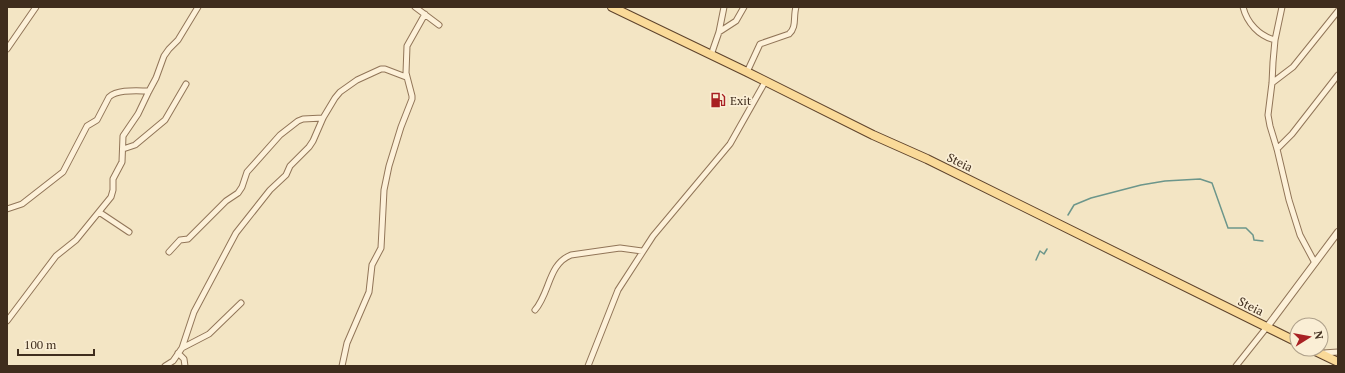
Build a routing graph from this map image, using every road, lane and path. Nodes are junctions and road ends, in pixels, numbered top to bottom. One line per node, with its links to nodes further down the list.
1 (36, 7): 15 (street)
2 (198, 7): 23 (street)
3 (415, 7): 11 (street)
4 (612, 7): 16 (main road, Steia)
5 (724, 7): 13 (street)
6 (744, 7): 13 (street)
7 (796, 7): 17 (street)
8 (1244, 7): 14 (street)
9 (1282, 7): 14 (street)
10 (1338, 11): 21 (street)
11 (425, 14): 12 (street); 19 (street)
12 (439, 25)
13 (719, 32): 16 (street)
14 (1275, 40): 21 (street)
15 (7, 49)
16 (711, 55): 17 (main road, Steia)
17 (747, 72): 20 (main road, Steia)
18 (1338, 75): 26 (street)
19 (406, 77): 24 (street); 45 (street)
20 (765, 82): 31 (street); 37 (main road, Steia)
21 (1272, 83): 26 (street)
22 (186, 84): 25 (street)
23 (148, 91): 25 (street); 27 (street)
24 (323, 118): 32 (street); 39 (street)
25 (123, 149): 28 (street)
26 (1277, 149): 33 (street)
27 (7, 209)
28 (99, 212): 29 (street); 36 (street)
29 (129, 232)
30 (1338, 232): 33 (street)
31 (642, 251): 35 (street); 46 (street)
32 (169, 252)
33 (1315, 263): 37 (street)
34 (240, 303): 39 (street)
35 (535, 310)
36 (7, 321)
37 (1267, 327): 38 (main road, Steia); 47 (street)
38 (1289, 338)
39 (182, 348): 40 (street)
40 (178, 353): 43 (street); 44 (street)
41 (1328, 357): 42 (main road)
42 (1338, 362)
43 (166, 366)
44 (185, 366)
45 (342, 366)
46 (588, 366)
47 (1236, 366)

